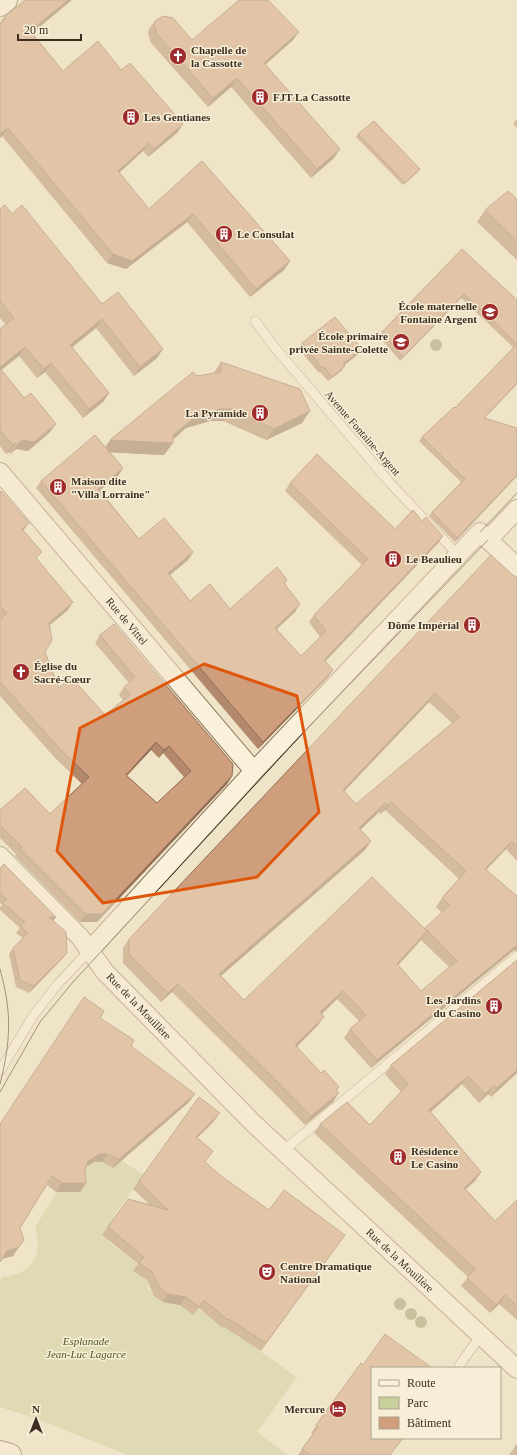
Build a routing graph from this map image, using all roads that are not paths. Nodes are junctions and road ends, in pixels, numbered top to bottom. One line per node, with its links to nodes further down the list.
1 (6, 0): 2 (main road)
2 (0, 5)
3 (255, 321): 7 (lane, Avenue Fontaine-Argent)
4 (0, 472): 9 (street, Rue de Vittel)
5 (517, 509): 6 (street)
6 (484, 536): 7 (street); 8 (street)
7 (458, 555): 9 (street)
8 (517, 567)
9 (254, 771): 11 (street)
10 (0, 856): 11 (street, Rue de la Mouillère)
11 (90, 950): 13 (lane); 14 (street, Rue de la Mouillère)
12 (517, 956): 14 (lane)
13 (0, 1071)
14 (283, 1151): 15 (street, Rue de la Mouillère)
15 (480, 1335): 16 (lane); 17 (street, Rue de la Mouillère)
16 (459, 1366)
17 (517, 1369)
18 (0, 1452): 19 (main road)
19 (10, 1455)

